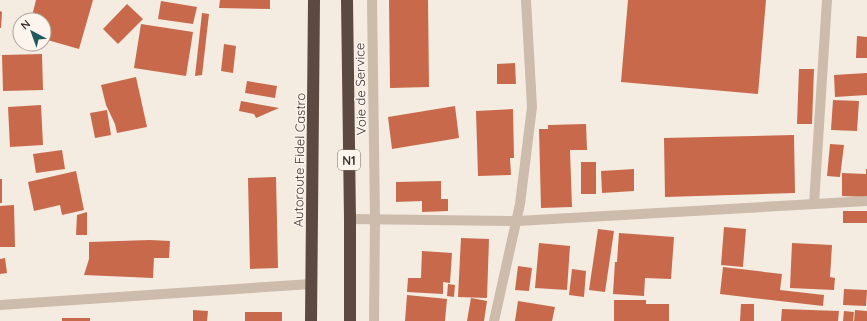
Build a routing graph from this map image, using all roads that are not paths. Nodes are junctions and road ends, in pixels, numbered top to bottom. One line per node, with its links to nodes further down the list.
1 (314, 0): 11 (highway, Autoroute Fidel Castro)
2 (347, 0): 8 (highway, N1)
3 (372, 0): 9 (street, Voie de Service)
4 (526, 0): 10 (street)
5 (827, 0): 7 (street)
6 (867, 201): 7 (street)
7 (814, 204): 10 (street)
8 (350, 219): 9 (street); 14 (highway, N1)
9 (375, 219): 10 (street); 15 (street, Voie de Service)
10 (517, 221): 16 (street)
11 (311, 284): 12 (street); 13 (highway, Autoroute Fidel Castro)
12 (0, 305)
13 (311, 321)
14 (350, 321)
15 (374, 321)
16 (494, 321)

